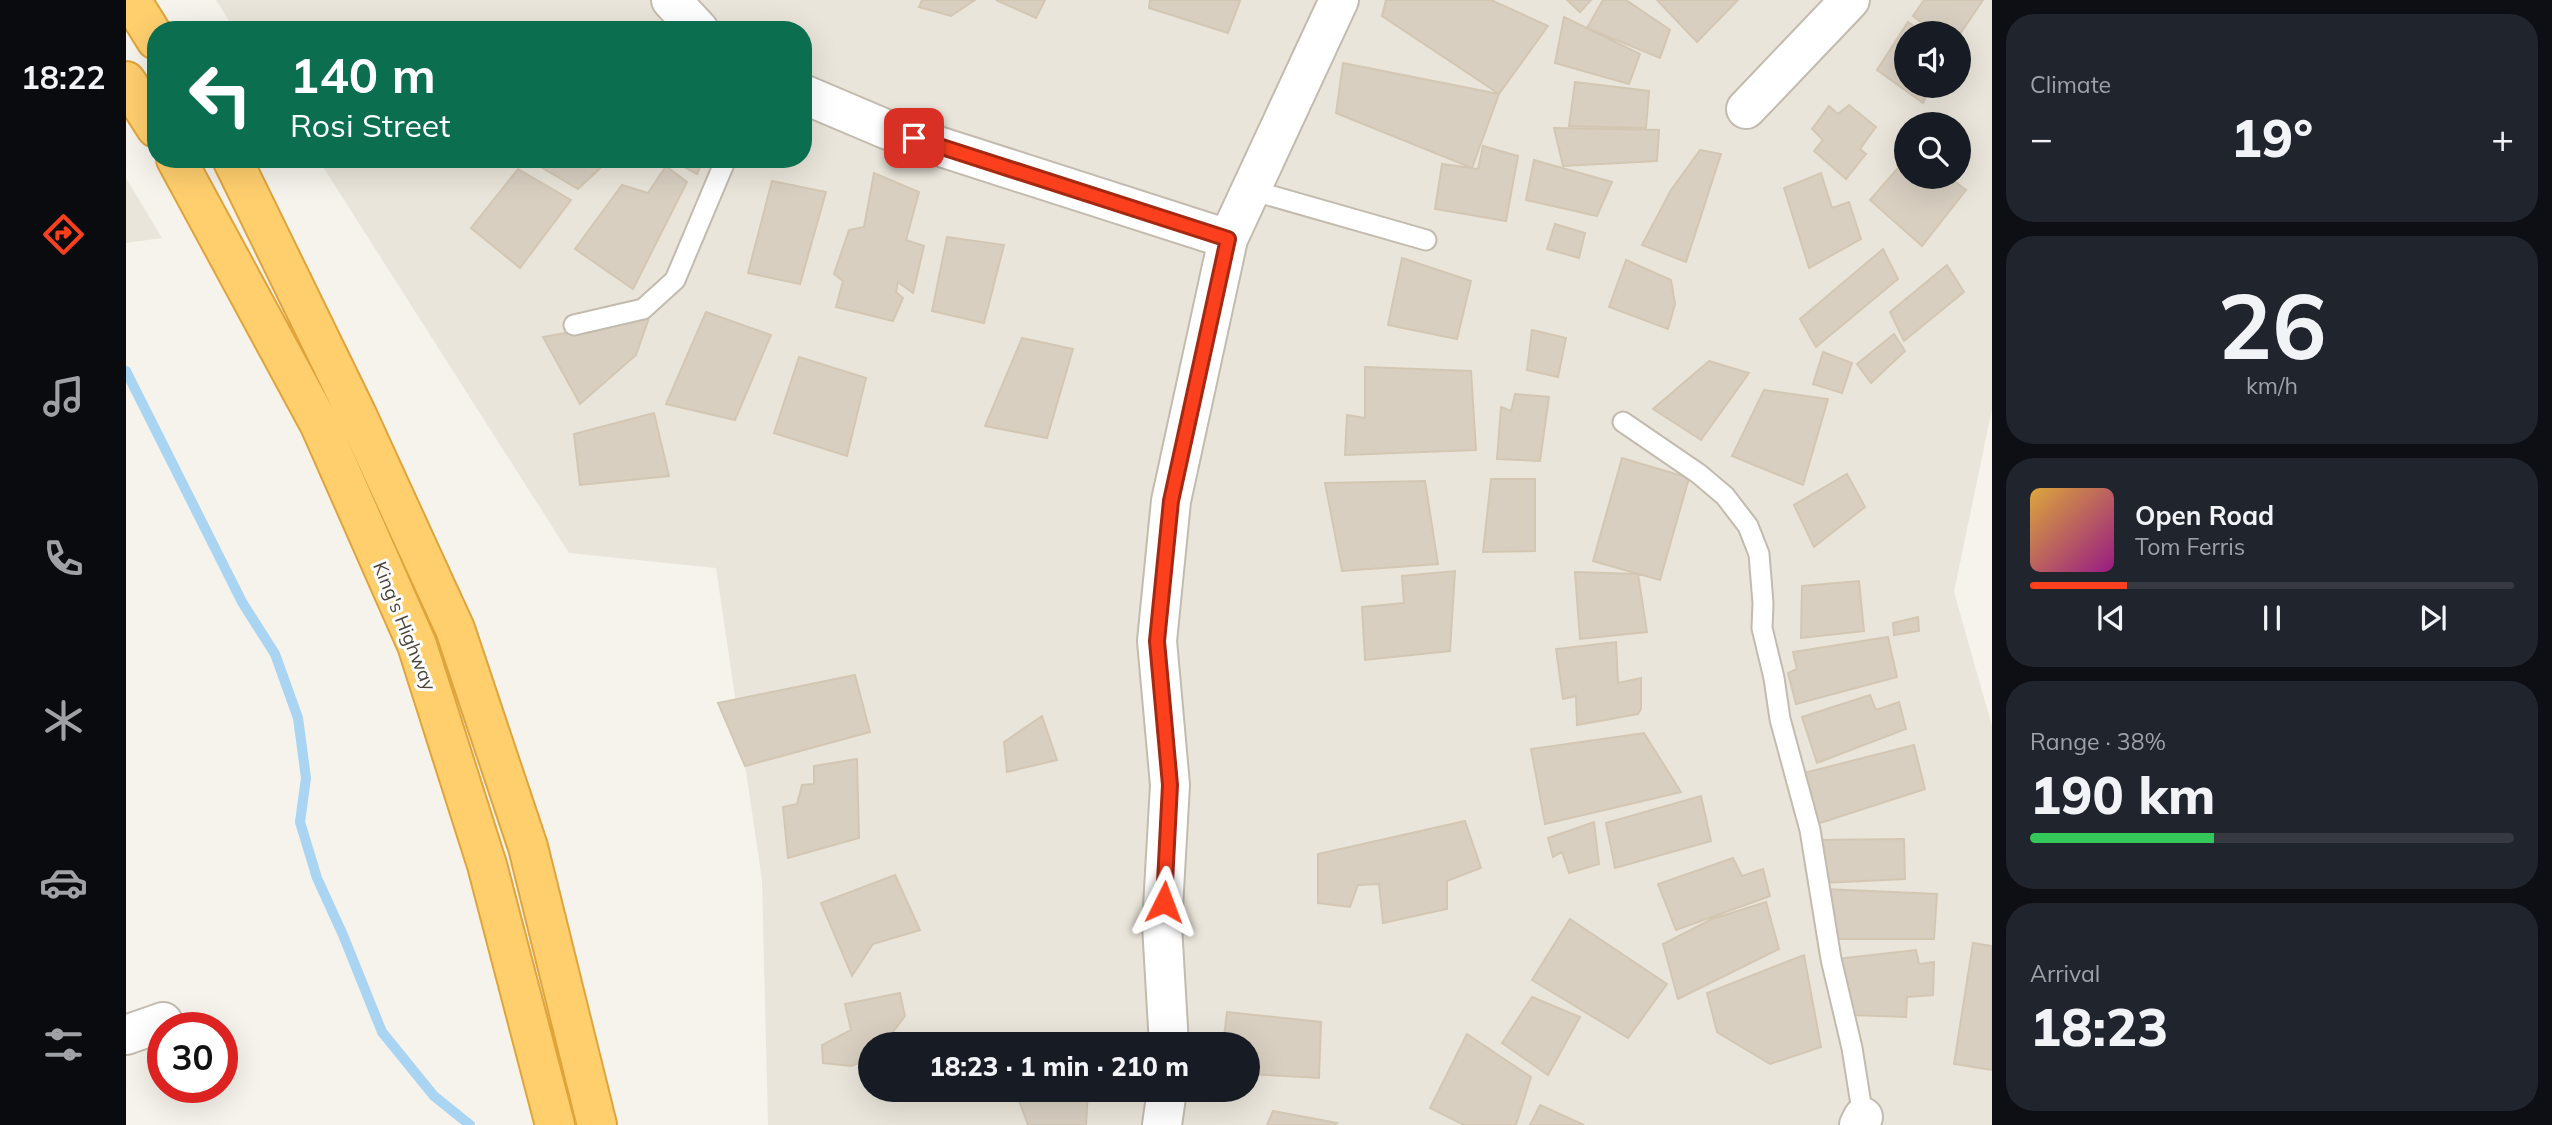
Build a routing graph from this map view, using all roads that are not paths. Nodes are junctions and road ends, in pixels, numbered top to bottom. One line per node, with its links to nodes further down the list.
1 (131, 0): 6 (highway)
2 (671, 0): 5 (street)
3 (1339, 0): 14 (street)
4 (1850, 0): 9 (street)
5 (691, 21)
6 (147, 26)
7 (126, 81): 10 (highway)
8 (812, 98): 15 (street)
9 (1746, 109)
10 (147, 114)
11 (181, 168): 24 (highway, King's Highway)
12 (236, 168): 25 (highway)
13 (722, 168): 17 (lane)
14 (1251, 190): 15 (street); 16 (lane)
15 (1228, 239): 20 (street)
16 (1426, 240)
17 (574, 325)
18 (1623, 422): 23 (lane)
19 (147, 1027): 21 (street)
20 (1168, 1032)
21 (126, 1035)
22 (1165, 1102): 26 (street)
23 (1861, 1121)
24 (555, 1125)
25 (597, 1125)
26 (1162, 1125)

